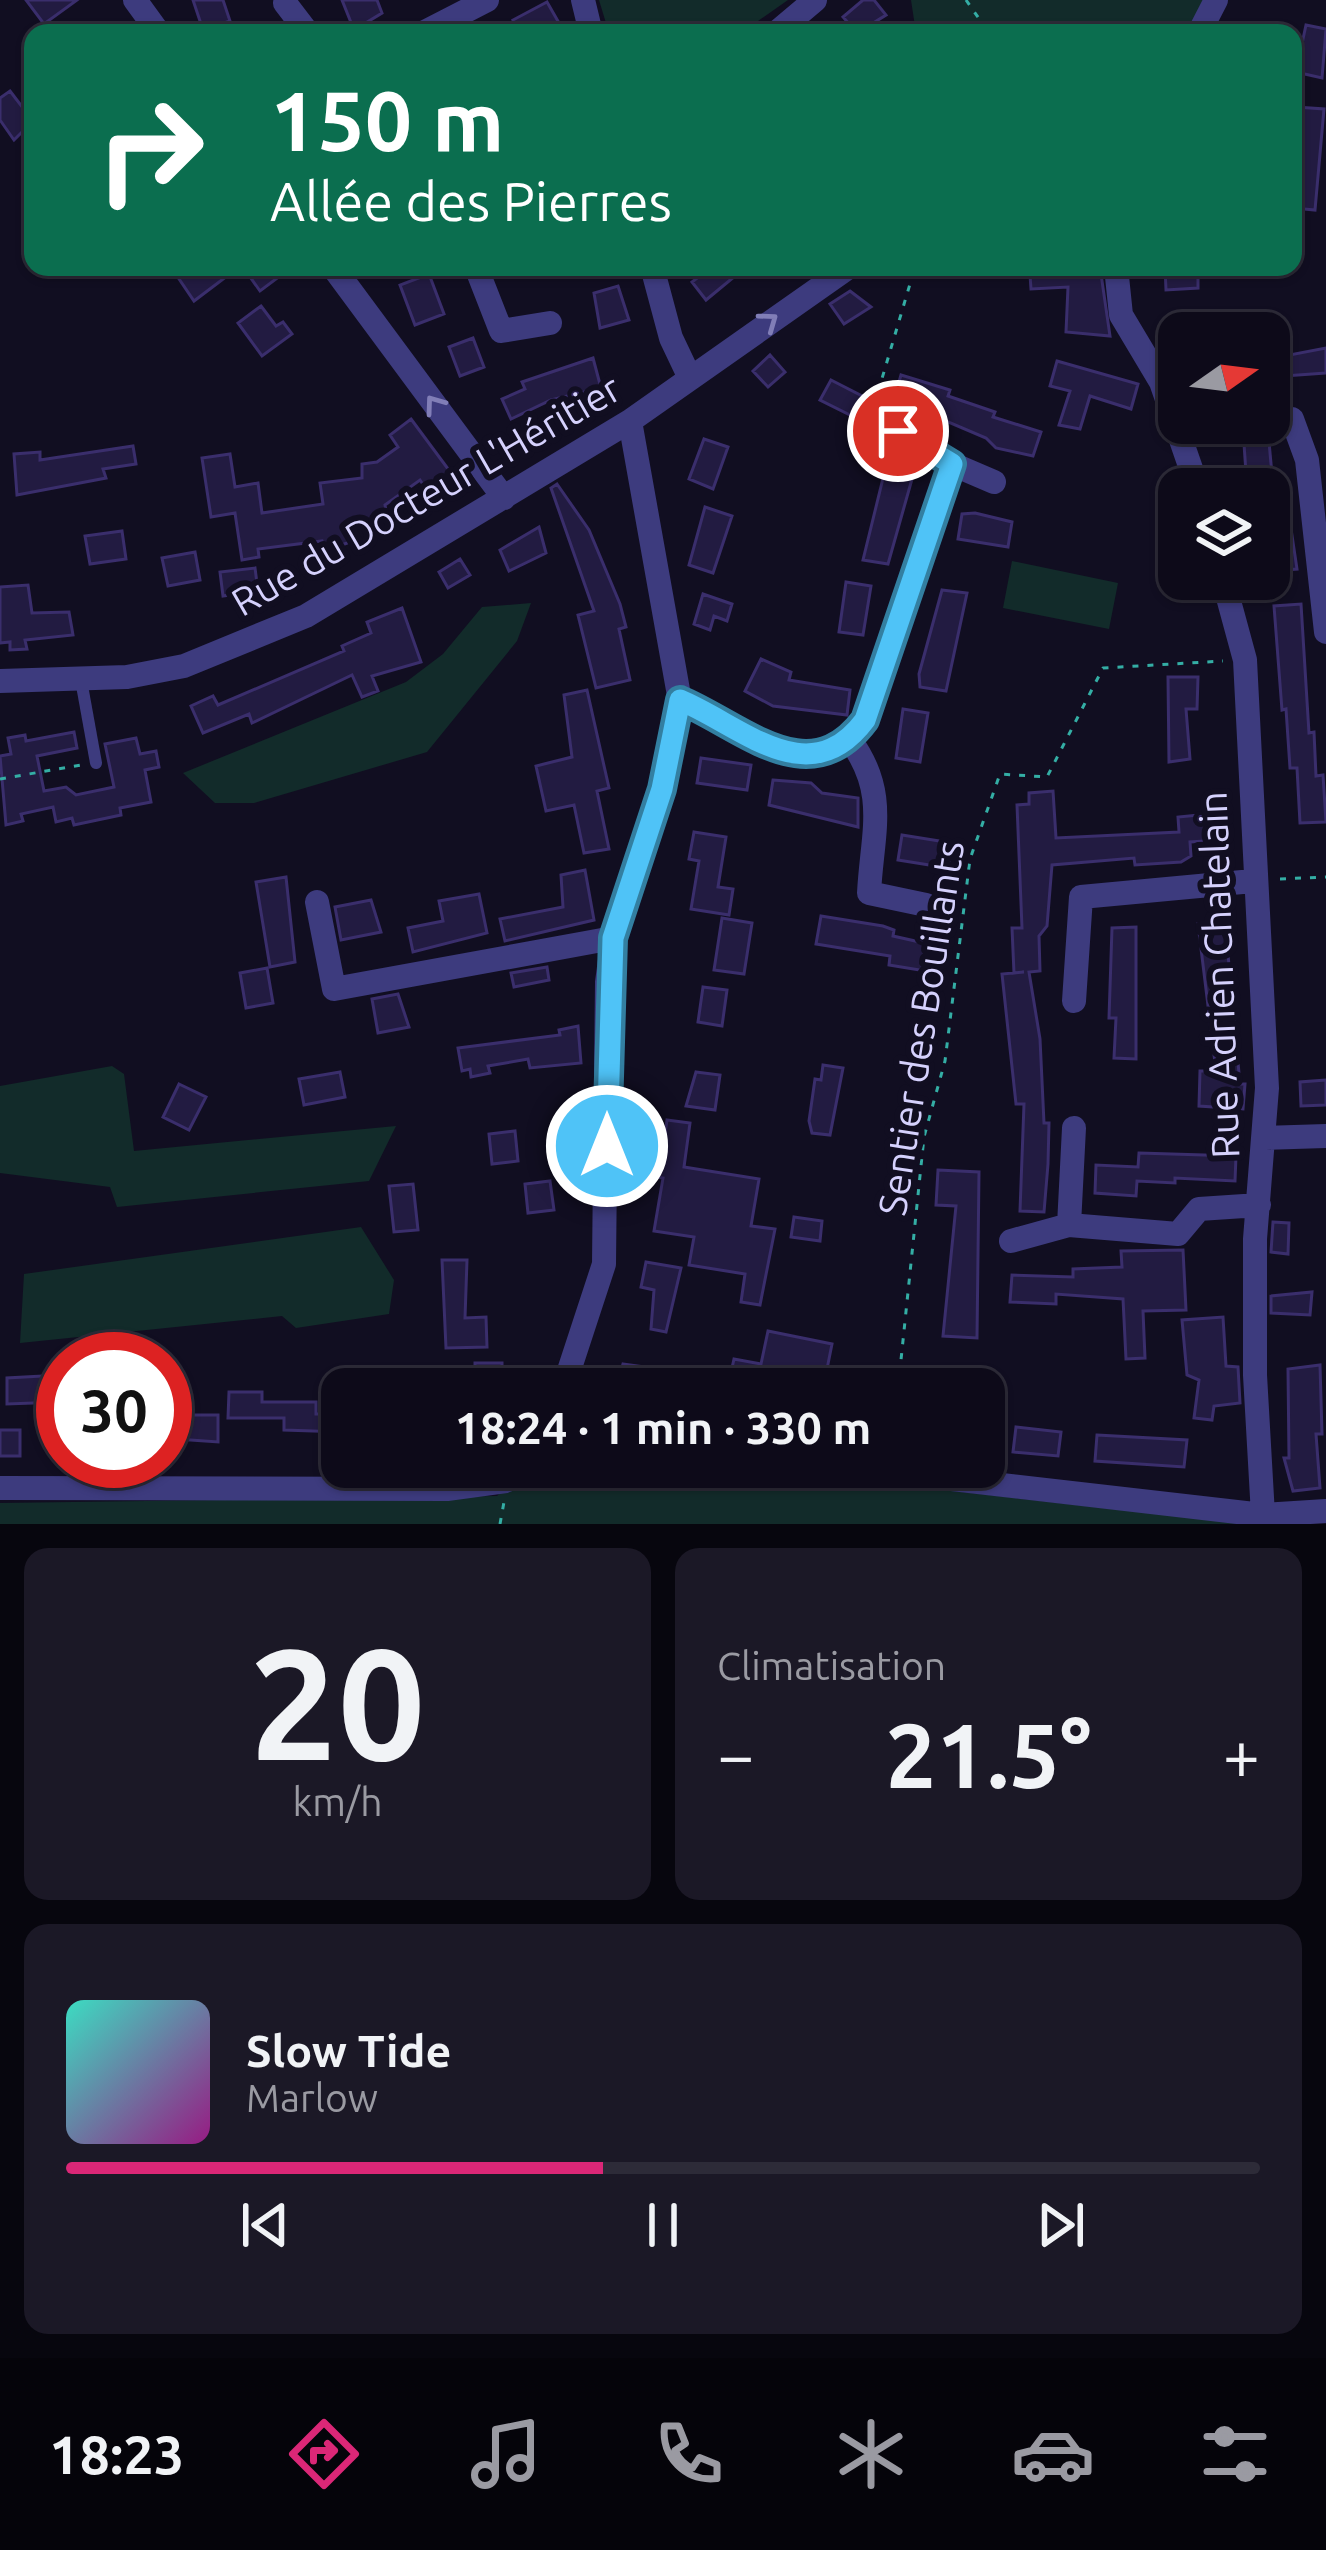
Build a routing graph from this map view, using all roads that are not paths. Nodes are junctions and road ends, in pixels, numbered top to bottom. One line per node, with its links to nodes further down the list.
1 (487, 0): 5 (street)
2 (815, 0): 6 (street)
3 (286, 3): 4 (street)
4 (301, 24)
5 (440, 24)
6 (787, 24)
7 (339, 276): 20 (street, one-way to 7)
8 (480, 276): 12 (street)
9 (654, 276): 13 (street)
10 (836, 276): 13 (street, Rue du Docteur L'Héritier, one-way to 10)
11 (1117, 276): 14 (street)
12 (550, 323)
13 (690, 378): 17 (street, Rue du Docteur L'Héritier)
14 (1158, 379)
15 (883, 415): 18 (street)
16 (1290, 419): 22 (street)
17 (630, 421): 20 (street, Rue du Docteur L'Héritier); 25 (street)
18 (952, 464): 19 (street); 26 (street)
19 (994, 482)
20 (504, 498): 23 (street, Rue du Docteur L'Héritier)
21 (1229, 600): 28 (street, Rue Adrien Chatelain)
22 (1326, 632)
23 (81, 680): 24 (street, Rue du Docteur L'Héritier); 27 (lane)
24 (0, 681)
25 (680, 700): 26 (street); 31 (street)
26 (850, 740): 30 (street)
27 (96, 763)
28 (1253, 880): 32 (street); 35 (street, Rue Adrien Chatelain)
29 (316, 902): 31 (street)
30 (926, 905)
31 (613, 938): 39 (street)
32 (1074, 1001)
33 (1074, 1128): 37 (street)
34 (1326, 1136): 35 (street)
35 (1266, 1138): 36 (street, Rue Adrien Chatelain)
36 (1258, 1205): 37 (street); 44 (street, Rue Adrien Chatelain)
37 (1069, 1226): 38 (street)
38 (1011, 1241)
39 (570, 1368)
40 (1005, 1485): 44 (street)
41 (0, 1488): 42 (street)
42 (460, 1488)
43 (1326, 1511): 44 (street)
44 (1263, 1515)

